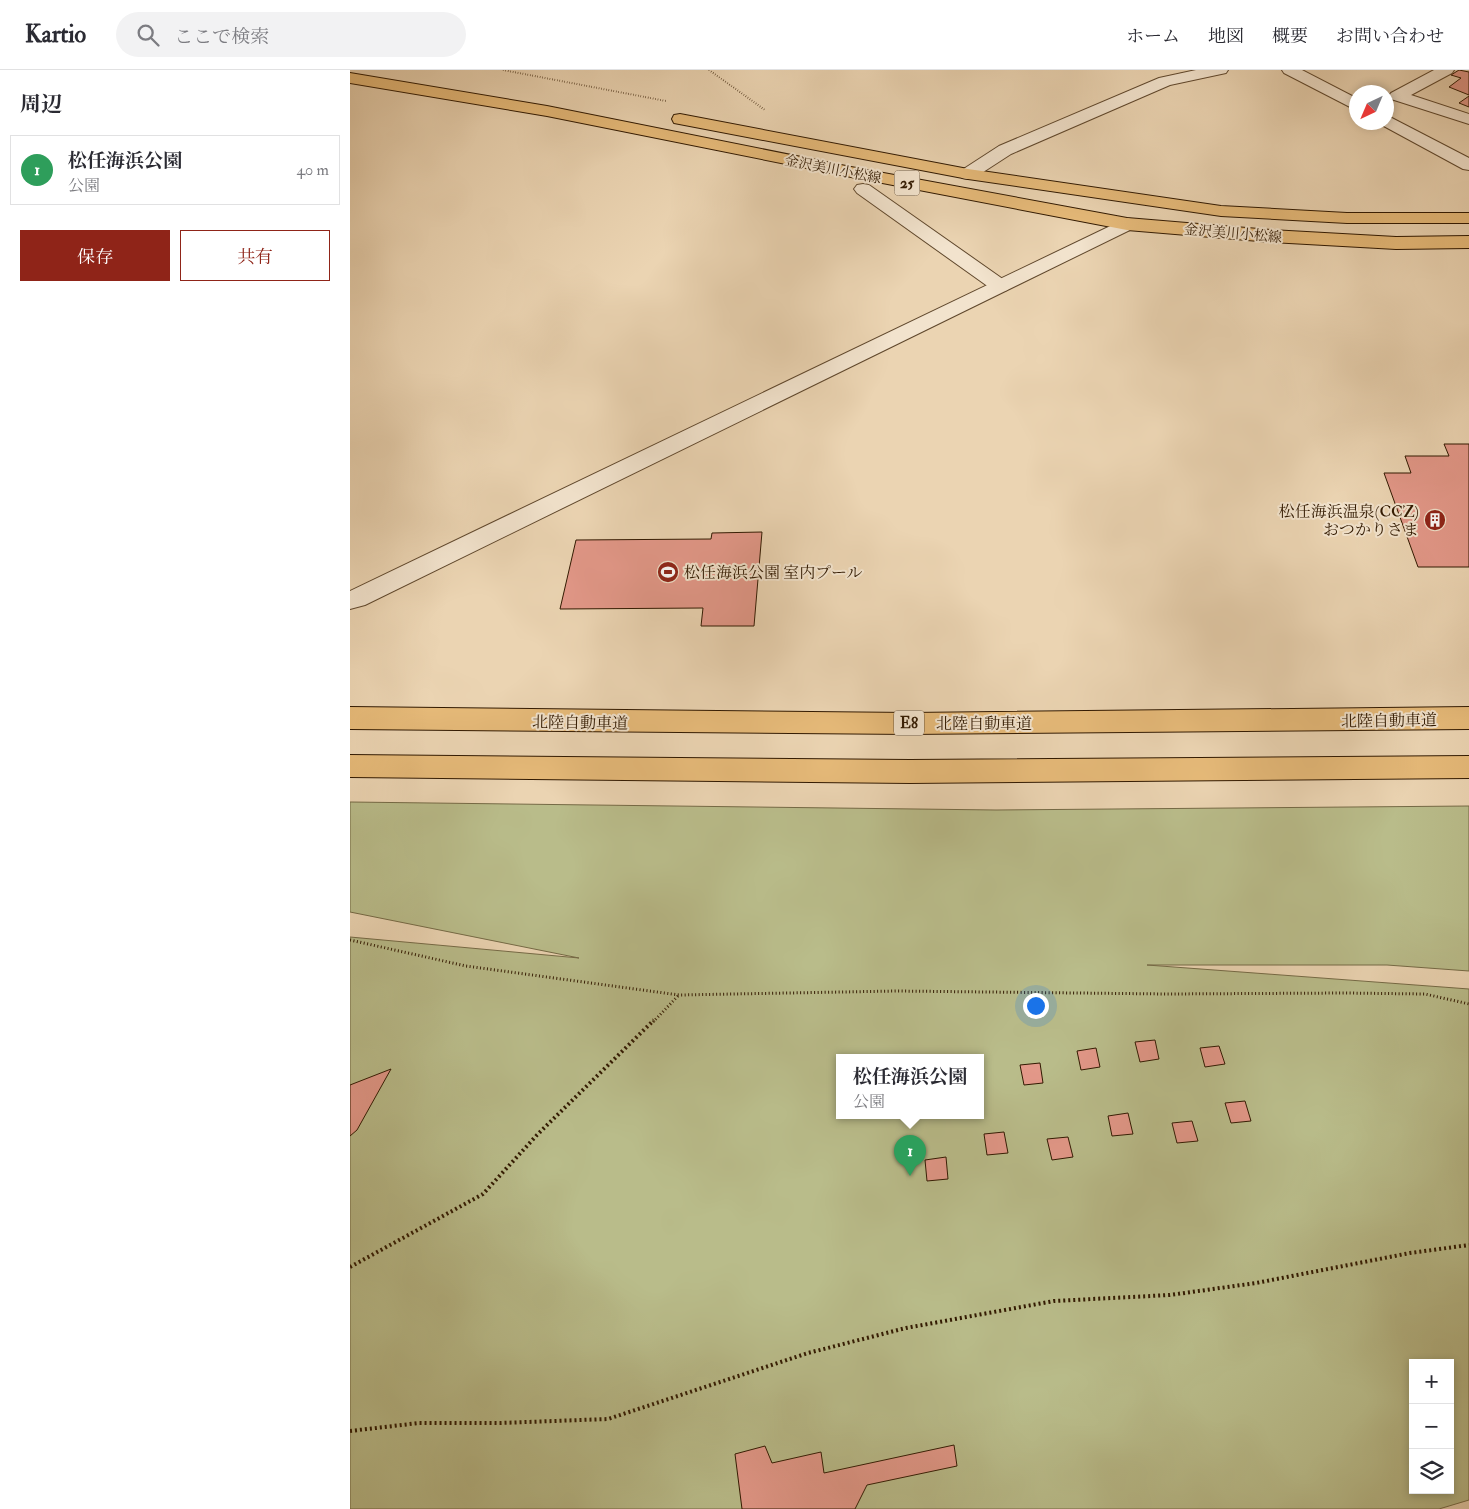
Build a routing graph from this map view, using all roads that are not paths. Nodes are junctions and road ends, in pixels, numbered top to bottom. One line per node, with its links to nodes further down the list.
1 (1149, 70): 6 (street)
2 (1220, 70): 6 (street)
3 (1290, 70): 9 (street)
4 (1446, 70): 7 (street)
5 (350, 78): 17 (main road, 金沢美川小松線 / 25)
6 (1165, 81): 14 (street)
7 (1394, 97)
8 (1394, 99): 11 (street)
9 (1349, 100)
10 (667, 116): 14 (main road, 金沢美川小松線 / 25)
11 (1469, 119)
12 (1394, 124): 13 (street)
13 (1469, 165)
14 (968, 174): 16 (main road, 金沢美川小松線 / 25)
15 (863, 190): 19 (street)
16 (1469, 218)
17 (1127, 224): 18 (main road, 金沢美川小松線 / 25); 19 (street)
18 (1469, 242)
19 (1000, 286): 20 (street)
20 (350, 600)
21 (1469, 709): 24 (main road)
22 (350, 718): 24 (main road, 北陸自動車道 / E8)
23 (1469, 718): 24 (main road, 北陸自動車道 / E8)
24 (1241, 722)
25 (350, 766): 27 (main road)
26 (1469, 767): 27 (main road)
27 (1250, 771): 28 (main road)
28 (1469, 779)

